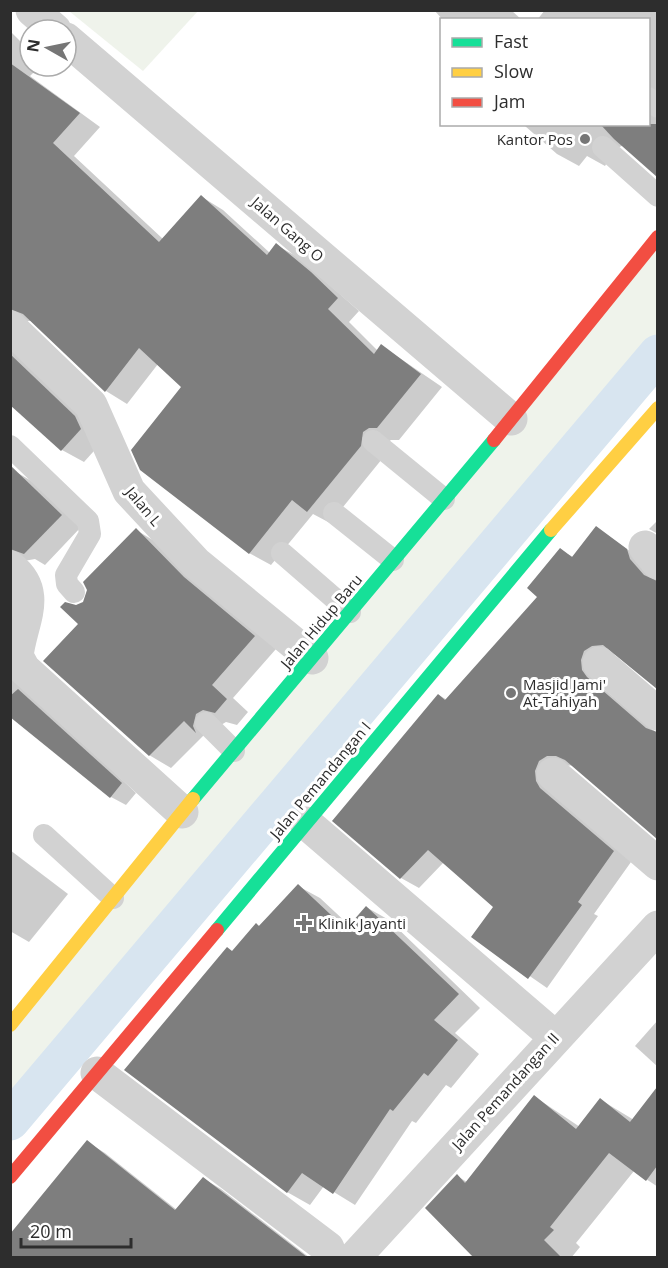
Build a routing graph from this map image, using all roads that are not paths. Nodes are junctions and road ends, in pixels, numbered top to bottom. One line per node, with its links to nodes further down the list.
1 (78, 49): 7 (street, Jalan Gang O)
2 (603, 147): 3 (lane)
3 (657, 196)
4 (657, 237): 7 (street, Jalan Hidup Baru)
5 (10, 327): 17 (street, Jalan L)
6 (657, 408): 24 (street, Jalan Pemandangan I)
7 (510, 419): 10 (street, Jalan Hidup Baru)
8 (374, 441): 10 (lane)
9 (10, 446): 15 (lane)
10 (444, 499): 13 (street, Jalan Hidup Baru)
11 (334, 513): 13 (lane)
12 (282, 553): 16 (lane)
13 (393, 560): 16 (street, Jalan Hidup Baru)
14 (10, 567): 23 (street)
15 (74, 592)
16 (350, 612): 17 (street, Jalan Hidup Baru)
17 (312, 658): 21 (street, Jalan Hidup Baru)
18 (599, 663): 19 (street)
19 (657, 714)
20 (206, 723): 21 (lane)
21 (234, 750): 23 (street, Jalan Hidup Baru)
22 (553, 774): 26 (street)
23 (183, 812): 27 (street, Jalan Hidup Baru)
24 (306, 823): 30 (street); 31 (street, Jalan Pemandangan I)
25 (44, 835): 27 (lane)
26 (657, 864)
27 (113, 898): 29 (street, Jalan Hidup Baru)
28 (657, 927): 30 (street, Jalan Pemandangan II)
29 (10, 1025)
30 (554, 1036): 33 (street, Jalan Pemandangan II)
31 (97, 1073): 32 (street, Jalan Pemandangan I); 33 (street)
32 (10, 1177)
33 (341, 1253)

